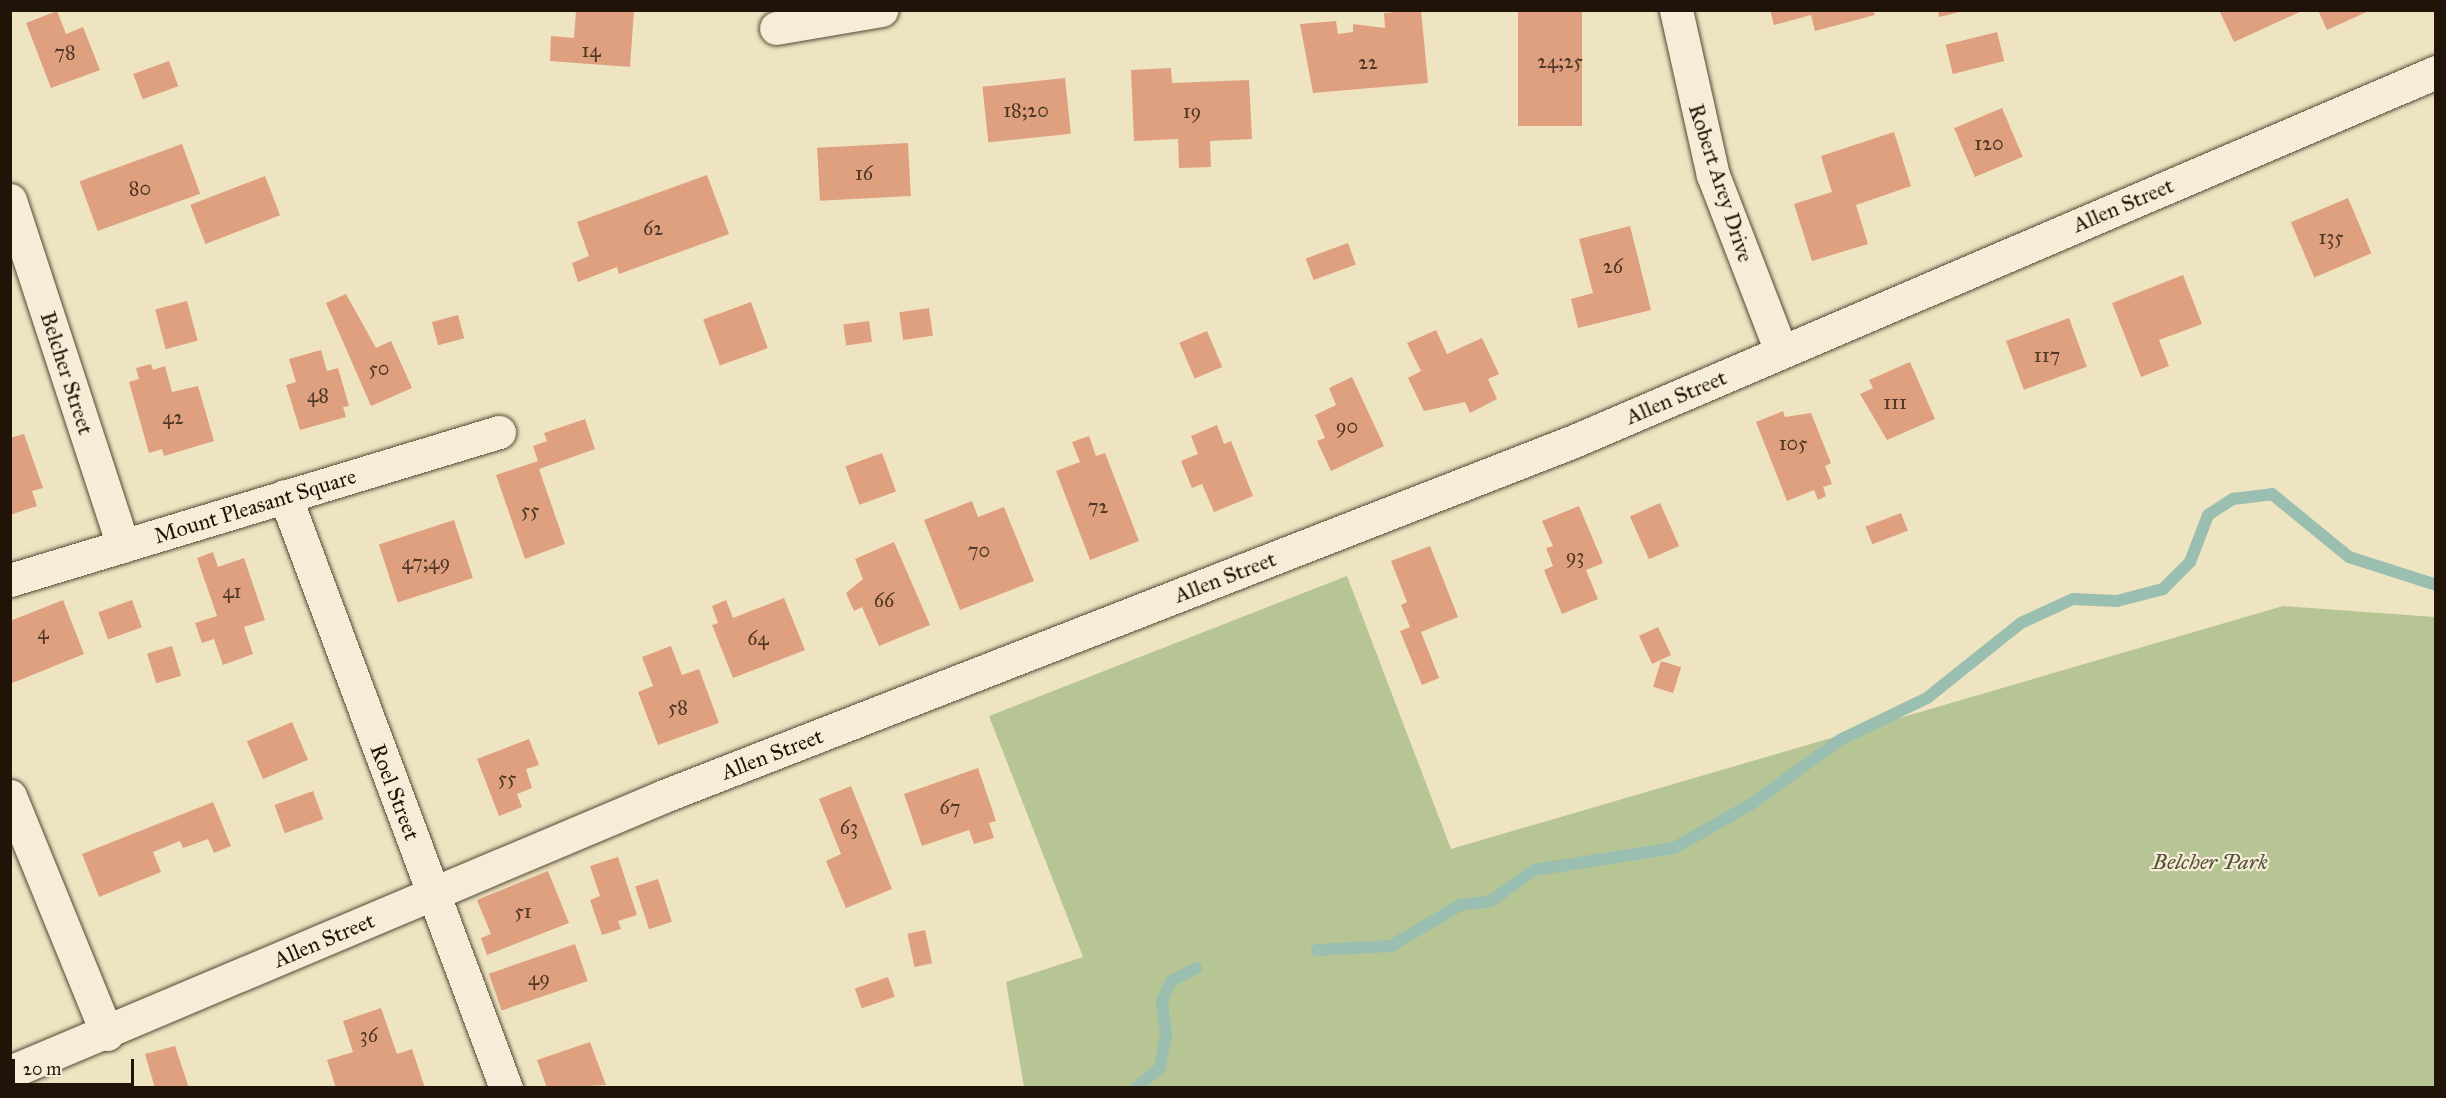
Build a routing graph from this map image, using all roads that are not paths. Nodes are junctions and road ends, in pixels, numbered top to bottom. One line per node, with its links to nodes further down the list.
1 (881, 10): 3 (street)
2 (1676, 10): 6 (street, Robert Arey Drive)
3 (776, 28)
4 (2436, 72): 6 (street, Allen Street)
5 (10, 200): 9 (street, Belcher Street)
6 (1781, 351): 12 (street, Allen Street)
7 (499, 432): 8 (street, Mount Pleasant Square)
8 (285, 496): 9 (street, Mount Pleasant Square); 12 (street, Roel Street)
9 (123, 546): 10 (street, Mount Pleasant Square)
10 (10, 580)
11 (10, 796): 13 (street)
12 (433, 893): 13 (street, Allen Street); 15 (street, Roel Street)
13 (106, 1034): 14 (street, Allen Street)
14 (10, 1072)
15 (506, 1088)

